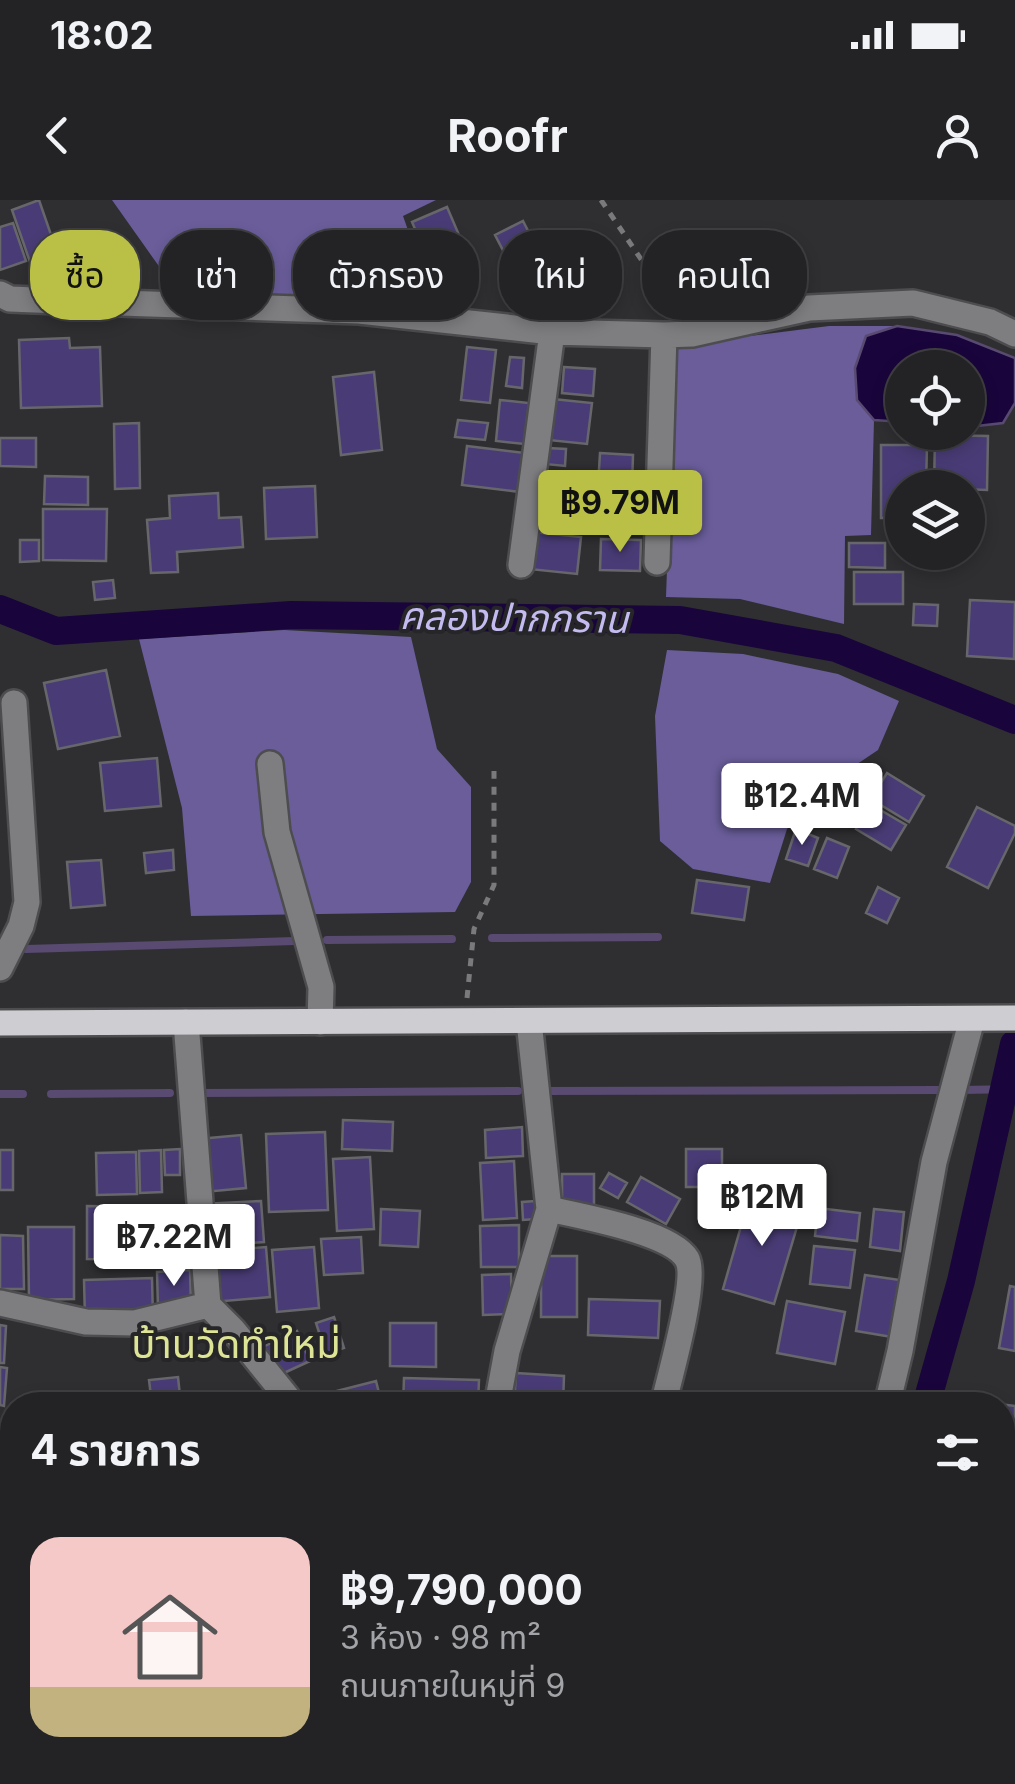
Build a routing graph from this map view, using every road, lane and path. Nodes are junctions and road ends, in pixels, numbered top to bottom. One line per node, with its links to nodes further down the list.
1 (601, 200): 4 (path)
2 (0, 294): 3 (street)
3 (552, 332): 6 (street); 8 (street)
4 (692, 334): 5 (street); 6 (street)
5 (1015, 334)
6 (664, 335): 7 (street)
7 (657, 562)
8 (522, 566)
9 (14, 703): 12 (street)
10 (270, 764): 18 (street)
11 (494, 771): 15 (path)
12 (0, 968)
13 (1015, 1018): 14 (main road)
14 (972, 1019): 16 (main road); 26 (street)
15 (464, 1021): 16 (main road); 18 (main road)
16 (529, 1021): 20 (street)
17 (186, 1022): 18 (main road); 19 (main road); 22 (street)
18 (320, 1022)
19 (0, 1024)
20 (549, 1209): 24 (street); 25 (street)
21 (0, 1303): 22 (street)
22 (208, 1305): 23 (street)
23 (283, 1392)
24 (499, 1392)
25 (666, 1392)
26 (890, 1392)

